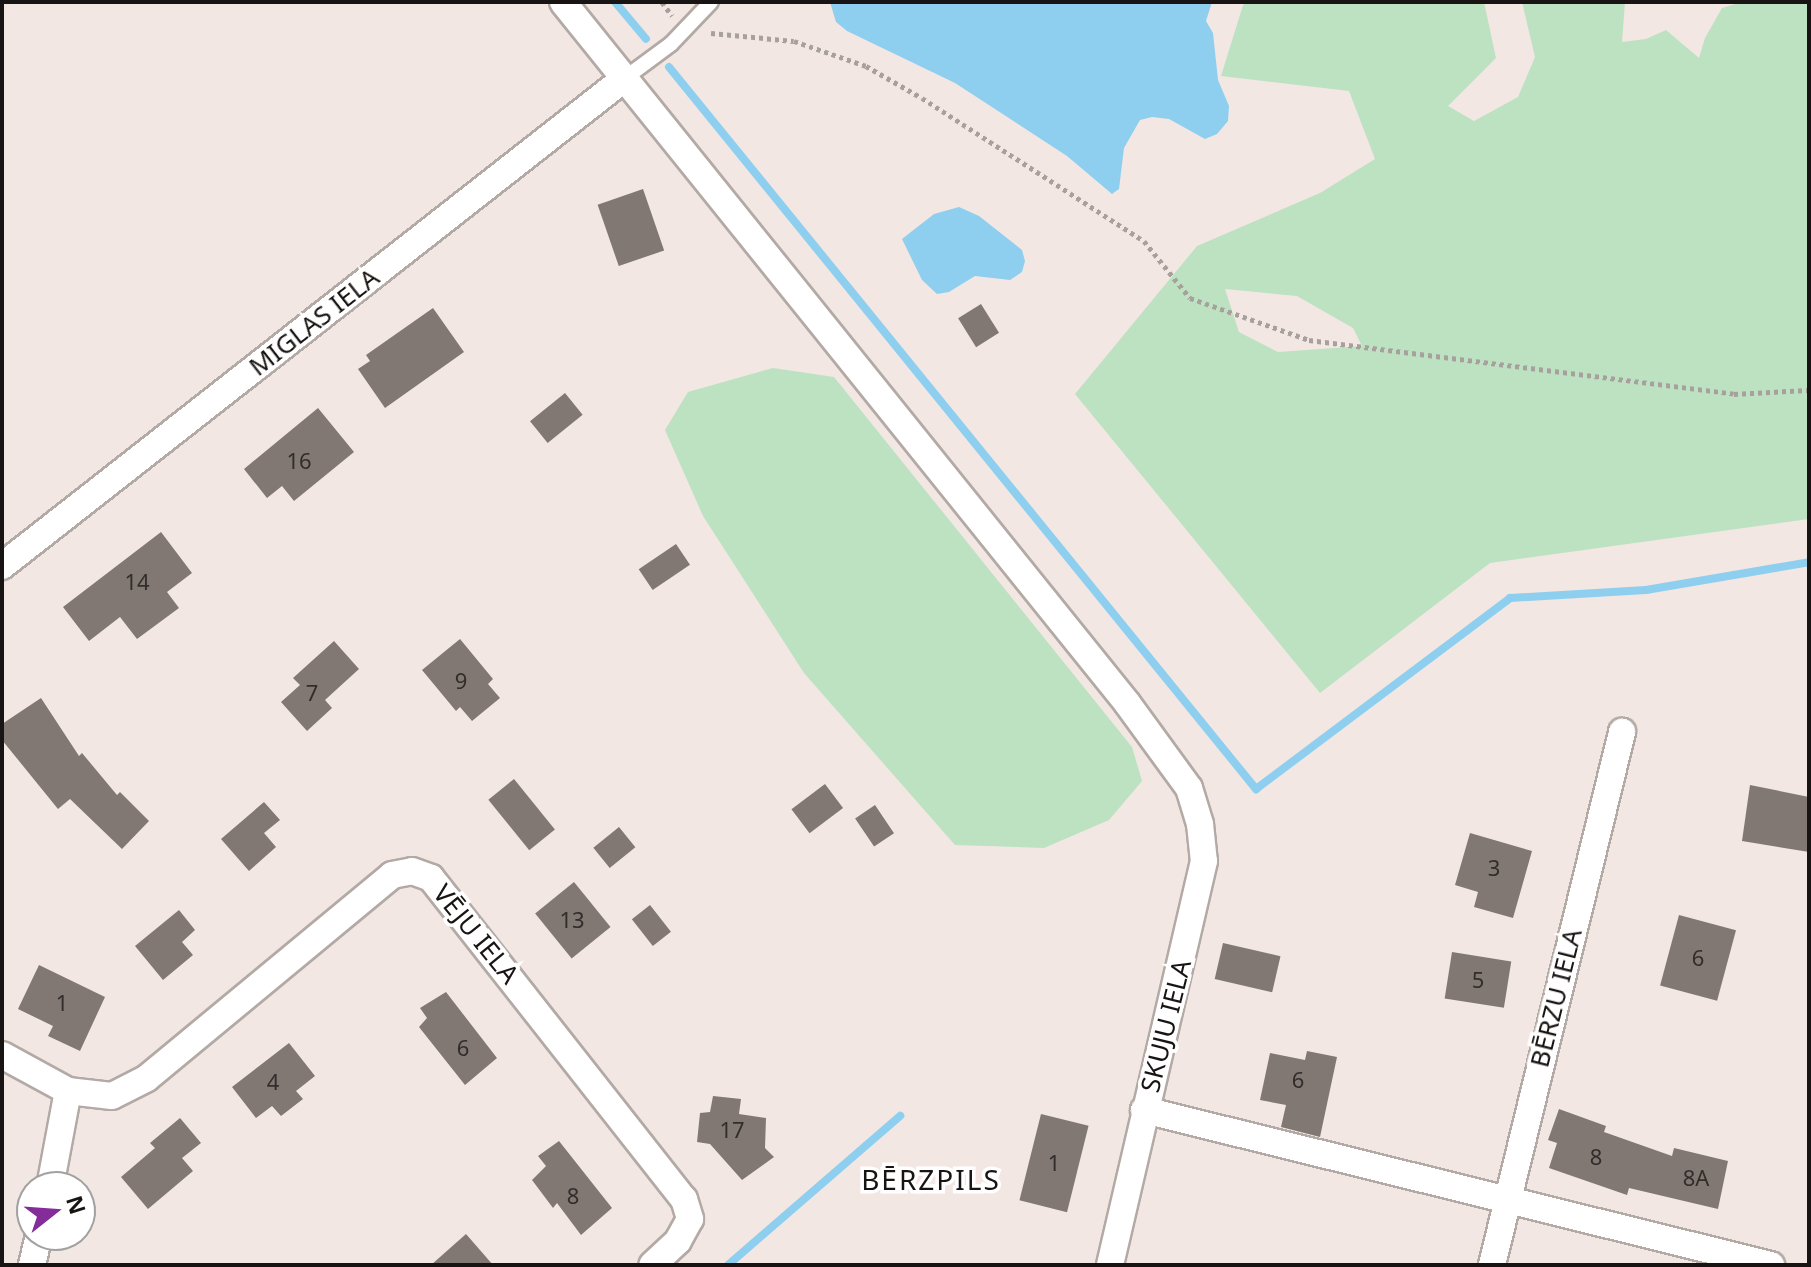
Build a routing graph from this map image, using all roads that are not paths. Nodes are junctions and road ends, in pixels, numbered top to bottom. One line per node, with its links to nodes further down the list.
1 (563, 2): 3 (street, SKUJU IELA)
2 (711, 2): 3 (lane)
3 (625, 78): 4 (street, MIGLAS IELA); 8 (street, SKUJU IELA)
4 (2, 566)
5 (1622, 732): 10 (street, BĒRZU IELA)
6 (2, 1055): 7 (street, VĒJU IELA)
7 (68, 1091): 9 (street); 11 (street, VĒJU IELA)
8 (1144, 1110): 10 (street); 12 (street, SKUJU IELA)
9 (53, 1171)
10 (1506, 1202): 13 (street, BĒRZU IELA); 14 (street)
11 (652, 1265)
12 (1110, 1265)
13 (1492, 1265)
14 (1771, 1265)

